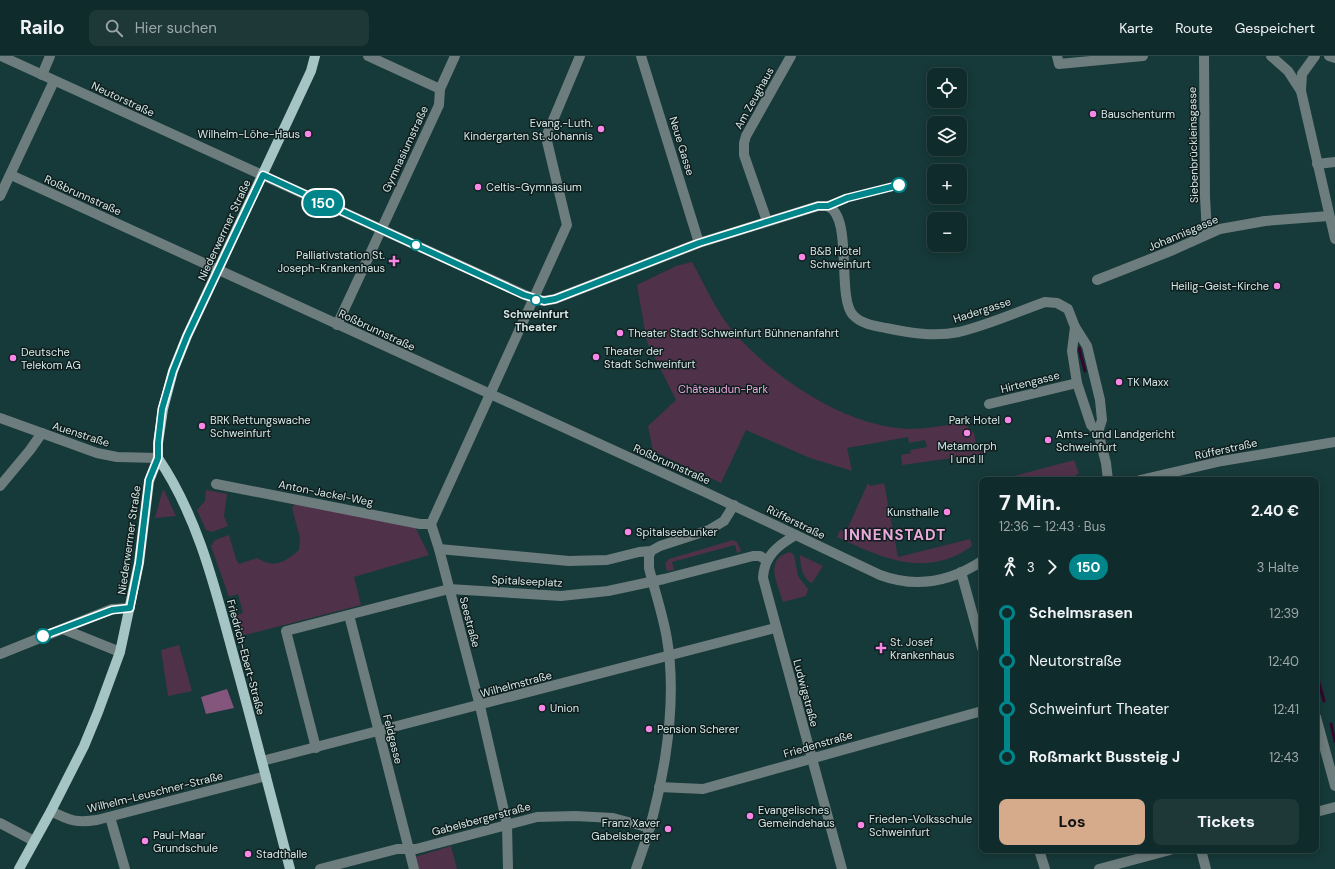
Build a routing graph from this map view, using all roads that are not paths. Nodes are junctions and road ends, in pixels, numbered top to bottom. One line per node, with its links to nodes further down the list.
1 (1, 56): 16 (street, Neutorstraße)
2 (50, 56): 16 (street)
3 (316, 56): 23 (main road, Niederwerrner Straße)
4 (368, 56): 18 (street)
5 (455, 56): 18 (street, Gymnasiumstraße)
6 (580, 56): 34 (street)
7 (641, 56): 31 (street, Neue Gasse)
8 (791, 56): 27 (street, Am Zeughaus)
9 (1143, 56): 15 (street)
10 (1204, 56): 29 (street, Siebenbrückleinsgasse)
11 (1271, 56): 19 (street)
12 (1315, 56): 19 (street)
13 (1329, 56): 14 (street)
14 (1335, 58)
15 (1058, 60)
16 (42, 75): 17 (street, Neutorstraße)
17 (54, 80): 22 (street); 23 (street, Neutorstraße)
18 (440, 89): 28 (street, Gymnasiumstraße)
19 (1301, 90): 21 (street)
20 (1335, 162): 21 (street)
21 (1318, 164): 26 (street)
22 (11, 175): 24 (street); 32 (street, Roßbrunnstraße)
23 (263, 175): 28 (street, Neutorstraße); 32 (main road, Niederwerrner Straße)
24 (0, 196)
25 (828, 206): 27 (street, Neutorstraße); 36 (street, Hadergasse)
26 (1329, 216): 29 (street, Johannisgasse); 30 (street)
27 (767, 221): 31 (street, Neutorstraße)
28 (381, 229): 34 (street, Neutorstraße); 35 (street, Gymnasiumstraße)
29 (1207, 233): 33 (street, Johannisgasse)
30 (1335, 239)
31 (699, 243): 34 (street, Neutorstraße)
32 (218, 270): 35 (street, Roßbrunnstraße); 44 (main road, Niederwerrner Straße)
33 (1097, 280)
34 (534, 299): 38 (street)
35 (337, 325): 38 (street, Roßbrunnstraße)
36 (1075, 327): 37 (street); 41 (street)
37 (1077, 383): 39 (street, Hirtengasse); 41 (street)
38 (490, 393): 49 (street, Roßbrunnstraße); 50 (street)
39 (989, 404)
40 (0, 418): 42 (street, Auenstraße)
41 (1098, 432): 45 (street)
42 (42, 433): 44 (street, Auenstraße); 48 (street)
43 (1335, 442): 46 (street, Rüfferstraße)
44 (158, 458): 59 (main road, Niederwerrner Straße); 73 (main road, Friedrich-Ebert-Straße)
45 (1108, 477)
46 (1153, 477)
47 (216, 484): 50 (street, Anton-Jackel-Weg)
48 (0, 486)
49 (734, 505): 51 (street, Rüfferstraße); 53 (street, Spitalseeplatz)
50 (431, 524): 52 (street, Seestraße)
51 (796, 535): 54 (street); 56 (street, Rüfferstraße)
52 (439, 549): 53 (street, Spitalseeplatz); 58 (street, Seestraße)
53 (651, 551): 57 (street)
54 (766, 560): 57 (street, Spitalseeplatz); 61 (street, Ludwigstraße)
55 (979, 563): 56 (street, Rüfferstraße)
56 (962, 572): 63 (street)
57 (652, 582): 58 (street, Spitalseeplatz); 66 (street)
58 (449, 589): 60 (street, Spitalseeplatz); 67 (street, Seestraße)
59 (130, 608): 62 (street); 64 (main road, Niederwerrner Straße)
60 (349, 615): 70 (street, Feldgasse); 71 (street, Spitalseeplatz)
61 (775, 628): 66 (street, Wilhelmstraße); 72 (street, Ludwigstraße)
62 (63, 629): 64 (street); 65 (street)
63 (979, 637)
64 (120, 652): 78 (main road, Niederwerrner Straße)
65 (0, 654)
66 (669, 655): 67 (street, Wilhelmstraße); 76 (street)
67 (480, 706): 70 (street, Wilhelmstraße); 82 (street, Seestraße)
68 (979, 712): 72 (street, Friedenstraße)
69 (1319, 728): 75 (street)
70 (379, 732): 71 (street, Wilhelmstraße); 85 (street, Feldgasse)
71 (316, 748): 73 (street, Wilhelmstraße)
72 (811, 758): 76 (street, Friedenstraße); 96 (street, Ludwigstraße)
73 (262, 761): 74 (main road, Friedrich-Ebert-Straße)
74 (266, 776): 80 (street, Wilhelm-Leuschner-Straße); 91 (main road, Friedrich-Ebert-Straße)
75 (1335, 786)
76 (660, 787): 83 (street)
77 (1335, 807): 79 (street)
78 (51, 811): 80 (street, Wilhelm-Leuschner-Straße); 84 (main road, Niederwerrner Straße)
79 (1319, 811)
80 (110, 817): 90 (street)
81 (0, 824): 84 (street)
82 (507, 824): 83 (street, Gabelsbergerstraße); 85 (street, Gabelsbergerstraße); 94 (street, Seestraße)
83 (650, 828): 95 (street)
84 (34, 841): 89 (main road, Niederwerrner Straße)
85 (407, 849): 92 (street, Gabelsbergerstraße); 93 (street, Feldgasse)
86 (1040, 853): 97 (street)
87 (1159, 853): 98 (street)
88 (1202, 853): 99 (street)
89 (19, 869)
90 (125, 869)
91 (290, 869)
92 (320, 869)
93 (414, 869)
94 (508, 869)
95 (636, 869)
96 (842, 869)
97 (1045, 869)
98 (1099, 869)
99 (1206, 869)

